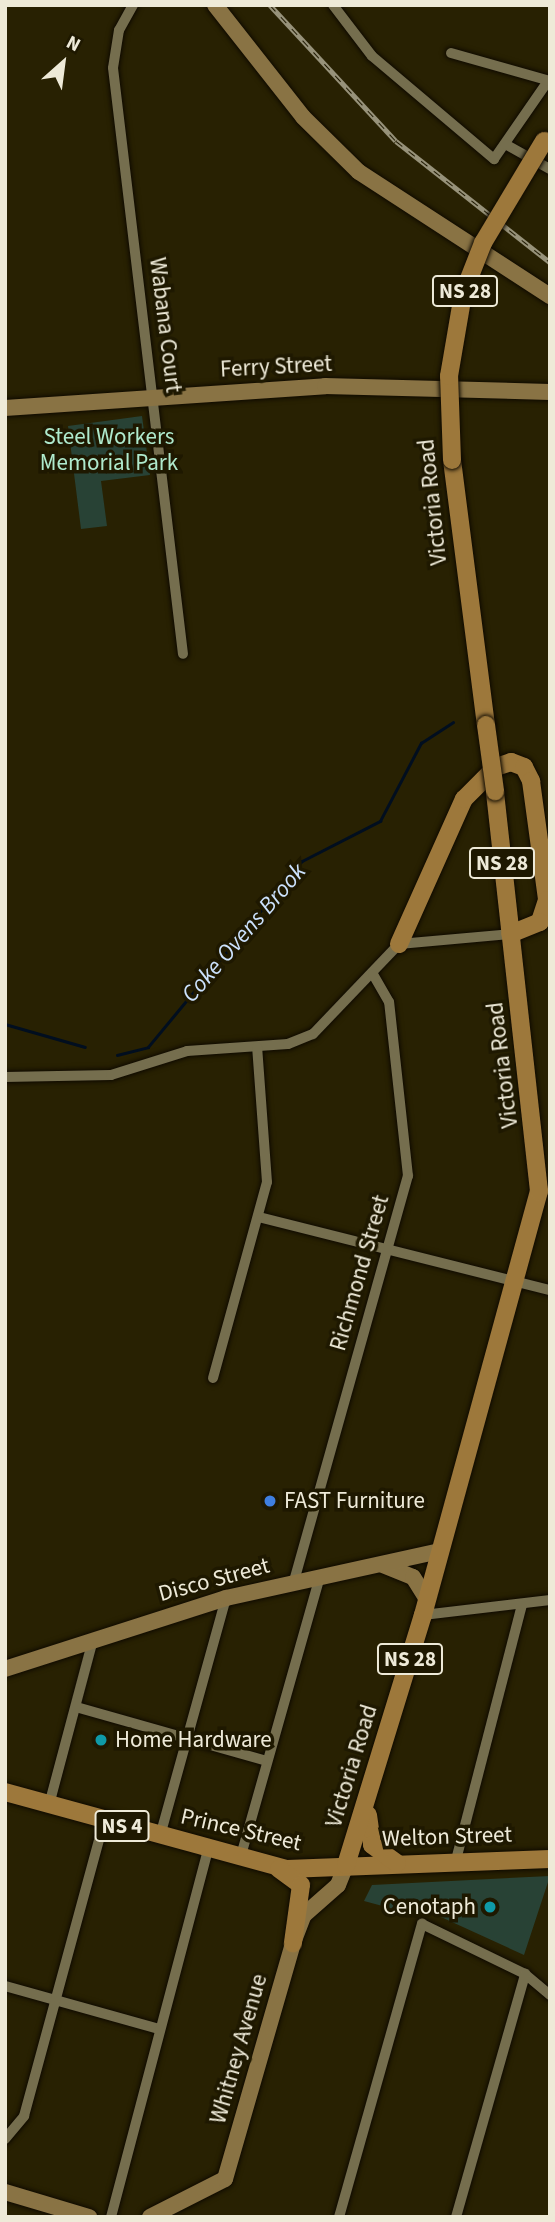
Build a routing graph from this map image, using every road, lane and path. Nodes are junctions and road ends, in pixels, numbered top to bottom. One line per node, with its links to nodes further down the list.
1 (133, 5): 11 (street, Wabana Court)
2 (215, 5): 9 (street)
3 (333, 5): 7 (street)
4 (451, 53): 5 (street)
5 (549, 81): 7 (street)
6 (547, 137): 14 (main road, Victoria Road / NS 28, bridge)
7 (505, 144): 8 (street)
8 (550, 169)
9 (550, 296)
10 (550, 392): 11 (street, Ferry Street)
11 (153, 397): 12 (street, Ferry Street); 13 (street, Wabana Court)
12 (5, 408)
13 (183, 654)
14 (510, 934): 15 (street); 15 (main road); 21 (main road, Victoria Road / NS 28)
15 (400, 944): 16 (street)
16 (373, 974): 17 (street); 20 (street, Richmond Street)
17 (257, 1046): 18 (street); 19 (street)
18 (5, 1077)
19 (259, 1217): 20 (street); 23 (street)
20 (389, 1249): 21 (street); 27 (street, Richmond Street)
21 (516, 1282): 22 (street); 24 (main road, Victoria Road / NS 28)
22 (550, 1290)
23 (213, 1378)
24 (440, 1551): 25 (street, Disco Street); 31 (main road, Victoria Road / NS 28)
25 (380, 1564): 26 (street, Disco Street); 31 (street)
26 (320, 1576): 27 (street, Disco Street); 36 (street)
27 (295, 1581): 28 (street, Disco Street)
28 (226, 1598): 32 (street, Disco Street); 35 (street)
29 (550, 1600): 30 (street)
30 (522, 1604): 31 (street); 45 (street)
31 (425, 1607): 38 (main road, Victoria Road / NS 28)
32 (93, 1640): 33 (street, Disco Street); 34 (street)
33 (5, 1669)
34 (76, 1707): 35 (street); 39 (street)
35 (187, 1738): 36 (street); 41 (street)
36 (267, 1761): 43 (street)
37 (6, 1797): 39 (main road, Prince Street / NS 4)
38 (368, 1801): 46 (main road); 47 (main road, Victoria Road / NS 28)
39 (49, 1805): 40 (main road, Prince Street / NS 4)
40 (104, 1821): 41 (main road, Prince Street / NS 4); 53 (street)
41 (160, 1836): 42 (main road, Prince Street / NS 4)
42 (208, 1851): 43 (main road, Prince Street / NS 4); 54 (street)
43 (240, 1859): 48 (main road, Prince Street / NS 4)
44 (550, 1859): 45 (main road, Welton Street / NS 4)
45 (456, 1860): 46 (main road, Welton Street / NS 4)
46 (398, 1863): 47 (main road, Welton Street / NS 4)
47 (346, 1865): 48 (main road, Prince Street / NS 4); 49 (street, Whitney Avenue)
48 (276, 1867): 49 (main road)
49 (293, 1943): 59 (street, Whitney Avenue)
50 (525, 1974): 52 (street); 60 (street); 61 (street)
51 (5, 1986): 53 (street)
52 (550, 1995)
53 (57, 1999): 54 (street); 55 (street)
54 (159, 2029): 58 (street)
55 (5, 2139)
56 (5, 2192): 57 (street)
57 (89, 2217)
58 (111, 2217)
59 (150, 2217)
60 (339, 2217)
61 (456, 2217)

